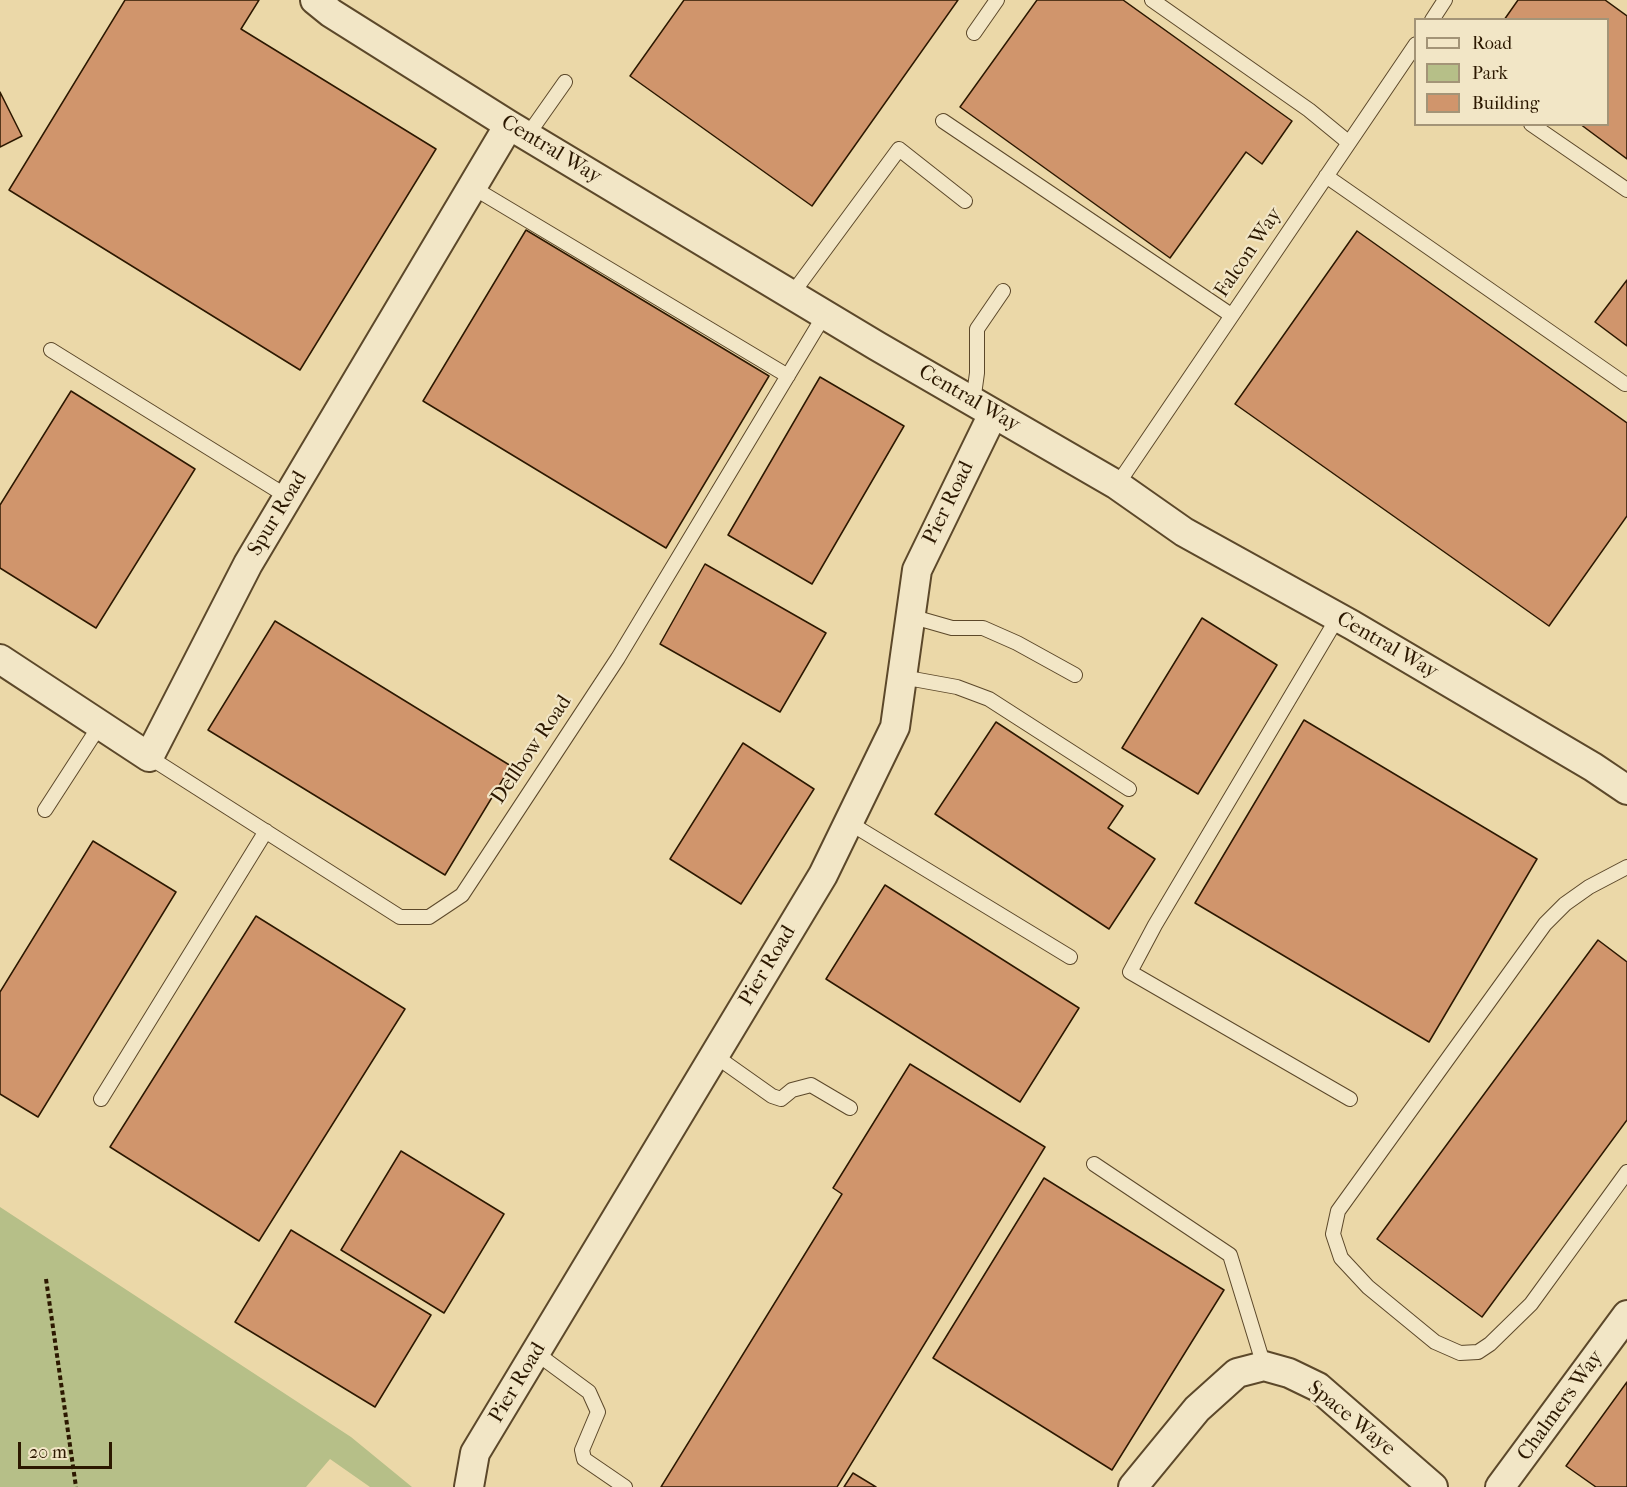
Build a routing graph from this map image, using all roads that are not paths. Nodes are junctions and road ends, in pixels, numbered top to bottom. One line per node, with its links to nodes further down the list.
1 (315, 0): 11 (street, Central Way)
2 (997, 0): 6 (lane)
3 (1152, 0): 12 (lane)
4 (1445, 0): 5 (lane)
5 (1433, 18)
6 (974, 33)
7 (1414, 46): 12 (lane, Falcon Way)
8 (565, 82): 11 (lane)
9 (943, 121): 20 (lane)
10 (1534, 126): 15 (lane)
11 (518, 130): 14 (street, Spur Road); 18 (street, Central Way)
12 (1348, 142): 13 (lane, Falcon Way)
13 (1326, 176): 20 (lane, Falcon Way); 23 (lane)
14 (472, 187): 22 (lane); 26 (street, Spur Road)
15 (1627, 190)
16 (965, 201): 18 (lane)
17 (1003, 291): 24 (lane)
18 (792, 294): 19 (street, Central Way)
19 (825, 314): 22 (lane, Dellbow Road); 24 (street, Central Way)
20 (1232, 315): 25 (lane, Falcon Way)
21 (51, 350): 26 (lane)
22 (788, 376): 38 (lane, Dellbow Road)
23 (1625, 384)
24 (983, 408): 25 (street, Central Way); 27 (street, Pier Road)
25 (1117, 485): 28 (street, Central Way)
26 (288, 497): 33 (street, Spur Road)
27 (910, 616): 30 (lane); 31 (street, Pier Road)
28 (1338, 617): 35 (street, Central Way); 43 (lane)
29 (0, 659): 32 (street)
30 (1075, 675)
31 (902, 677): 34 (lane); 37 (street, Pier Road)
32 (100, 725): 33 (street); 36 (lane)
33 (149, 756): 38 (lane, Dellbow Road)
34 (1129, 789)
35 (1627, 790)
36 (45, 810)
37 (848, 822): 40 (lane); 41 (street, Pier Road)
38 (266, 831): 42 (lane)
39 (1627, 867): 46 (lane)
40 (1070, 957)
41 (714, 1055): 44 (lane); 48 (street, Pier Road)
42 (101, 1099)
43 (1350, 1099)
44 (850, 1108)
45 (1094, 1164): 49 (lane)
46 (1627, 1172)
47 (1627, 1315): 50 (street, Chalmers Way)
48 (536, 1353): 51 (street, Pier Road); 52 (lane)
49 (1264, 1366): 53 (street); 54 (street, Space Waye)
50 (1508, 1477)
51 (469, 1487)
52 (625, 1487)
53 (1133, 1487)
54 (1433, 1487)

